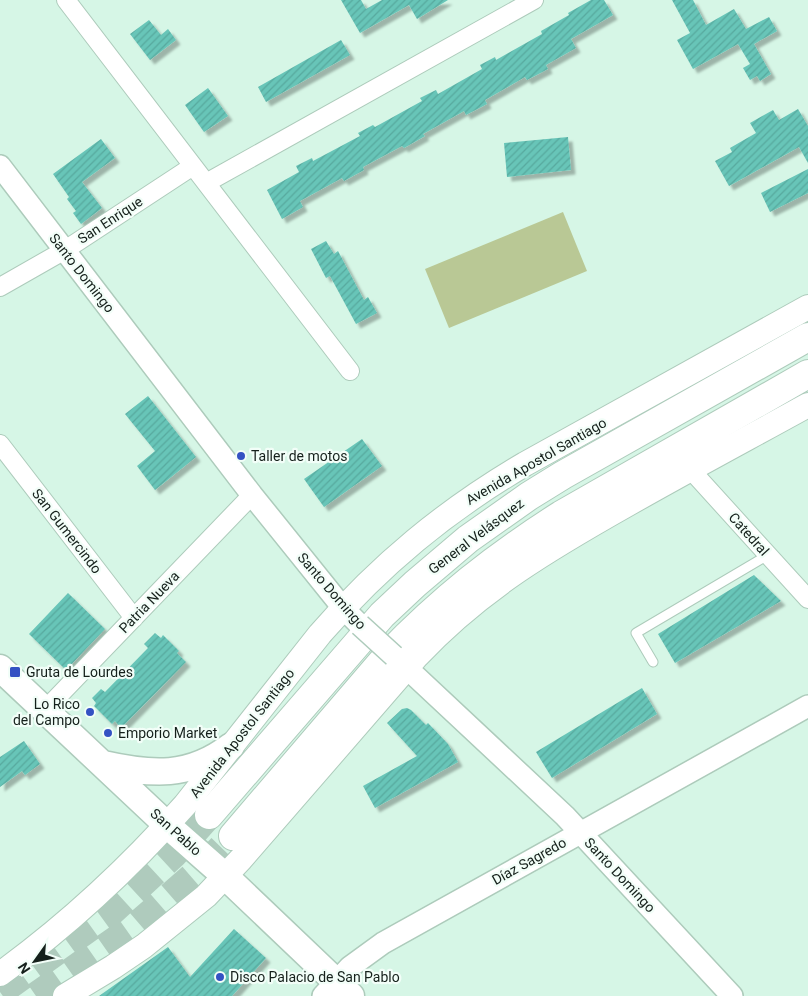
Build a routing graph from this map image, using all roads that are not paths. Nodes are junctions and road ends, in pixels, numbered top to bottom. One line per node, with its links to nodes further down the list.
1 (66, 0): 4 (street)
2 (534, 0): 5 (street)
3 (0, 166): 6 (street, Santo Domingo)
4 (194, 166): 5 (street); 6 (street, San Enrique)
5 (206, 183): 10 (street)
6 (65, 250): 7 (street, San Enrique); 15 (street, Santo Domingo)
7 (0, 287)
8 (808, 307): 18 (main road, Avenida Apostol Santiago)
9 (808, 337): 27 (highway, General Velásquez)
10 (350, 371)
11 (808, 374): 30 (highway)
12 (808, 405): 14 (main road)
13 (0, 444): 19 (street, San Gumercindo)
14 (690, 469): 16 (street, Catedral); 20 (main road)
15 (252, 495): 18 (street, Santo Domingo); 19 (street, Patria Nueva)
16 (768, 555): 17 (street, Catedral); 21 (lane)
17 (808, 599)
18 (343, 608): 20 (street, Santo Domingo, bridge); 25 (main road, Avenida Apostol Santiago)
19 (134, 618): 24 (street, Patria Nueva)
20 (401, 662): 29 (street, Santo Domingo); 31 (main road)
21 (653, 662)
22 (0, 668): 24 (main road, San Pablo)
23 (808, 706): 29 (street, Díaz Sagredo)
24 (45, 710): 26 (main road, San Pablo)
25 (231, 746): 26 (main road); 28 (main road, Avenida Apostol Santiago)
26 (103, 764): 28 (main road, San Pablo)
27 (209, 815)
28 (168, 825): 31 (main road, San Pablo); 32 (main road, Avenida Apostol Santiago)
29 (580, 832): 33 (street, Díaz Sagredo); 35 (street, Santo Domingo)
30 (233, 836)
31 (225, 876): 33 (main road, San Pablo); 34 (main road)
32 (0, 974)
33 (337, 991)
34 (65, 996)
35 (732, 996)

